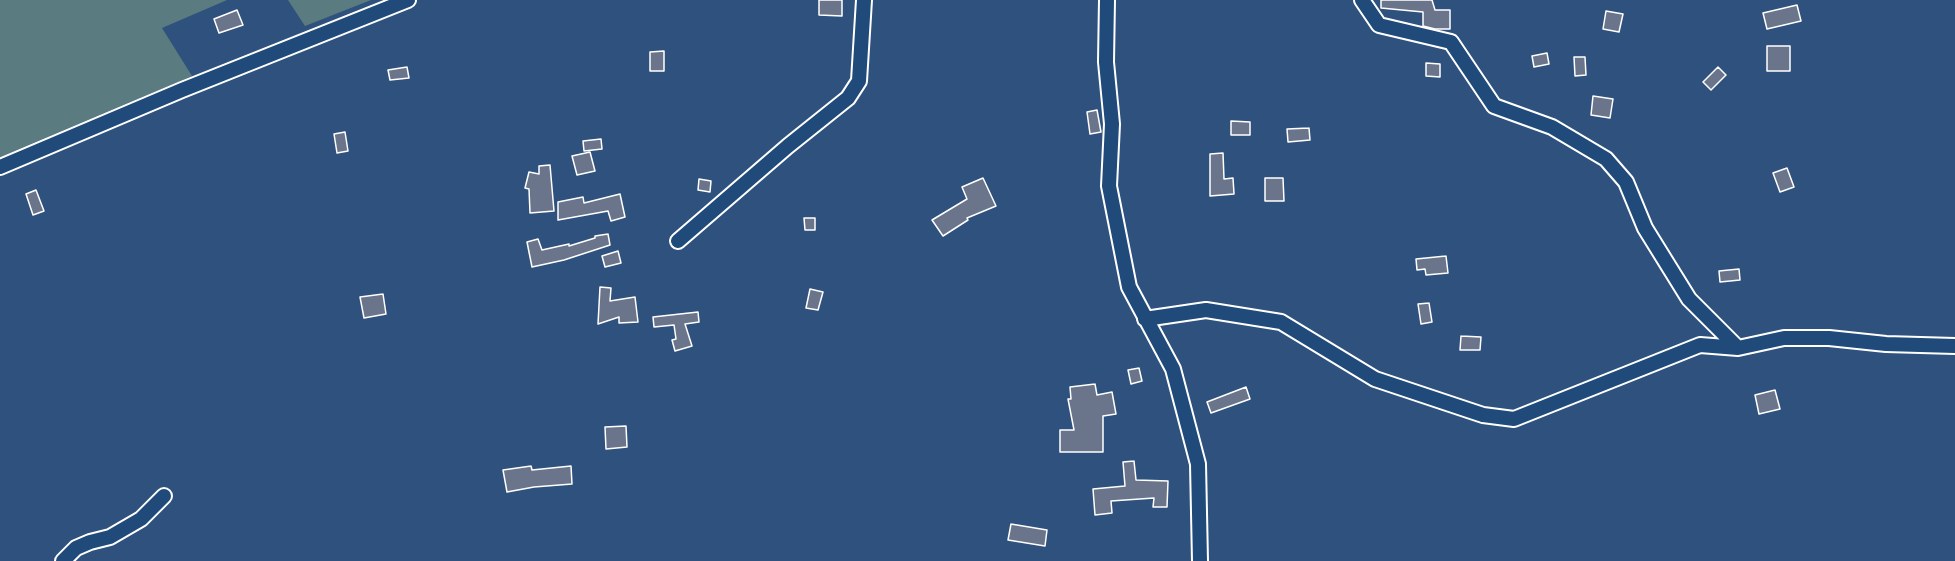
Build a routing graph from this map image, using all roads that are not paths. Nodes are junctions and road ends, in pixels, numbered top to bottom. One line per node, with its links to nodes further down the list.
1 (408, 0): 5 (street)
2 (864, 0): 6 (street)
3 (1107, 0): 7 (street)
4 (1362, 0): 9 (street)
5 (0, 167)
6 (678, 241)
7 (1145, 320): 9 (street); 12 (street)
8 (1955, 346): 9 (street)
9 (1738, 348)
10 (164, 496): 11 (street)
11 (63, 561)
12 (1200, 561)

